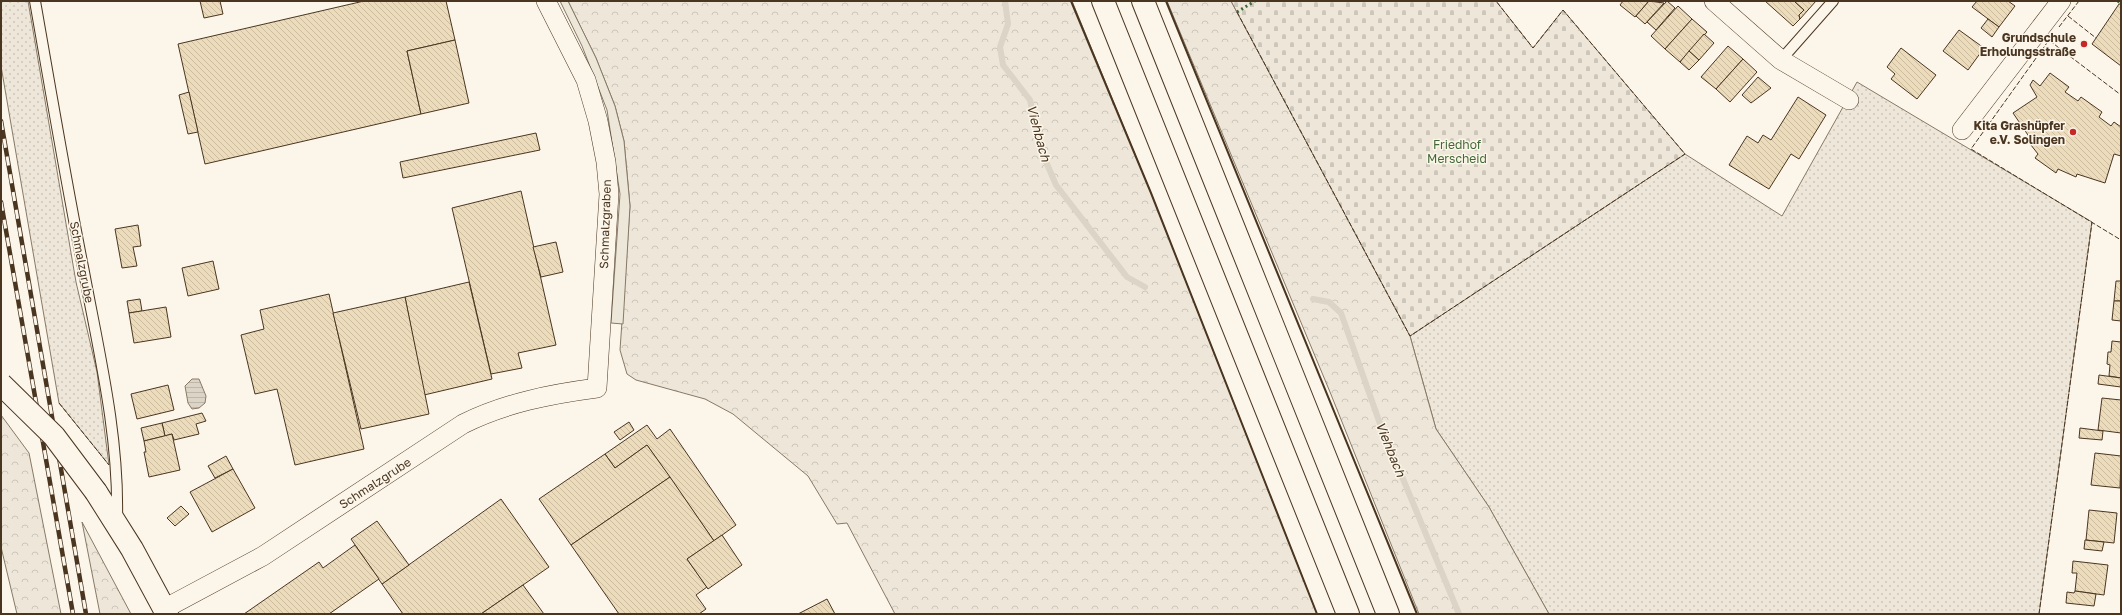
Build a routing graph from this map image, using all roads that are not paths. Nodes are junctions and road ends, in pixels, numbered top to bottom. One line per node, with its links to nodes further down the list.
1 (35, 1): 13 (lane, Schmalzgrube)
2 (546, 1): 12 (street, Schmalzgraben)
3 (1103, 1): 15 (main road)
4 (1143, 1): 16 (main road)
5 (1714, 1): 8 (street)
6 (1833, 1): 8 (lane)
7 (2061, 1): 10 (street)
8 (1781, 60): 9 (street)
9 (1849, 100)
10 (1962, 130)
11 (1, 384): 13 (main road, bridge)
12 (597, 388): 14 (street, Schmalzgrube)
13 (117, 524): 14 (main road)
14 (165, 612)
15 (1348, 614)
16 (1388, 614)

